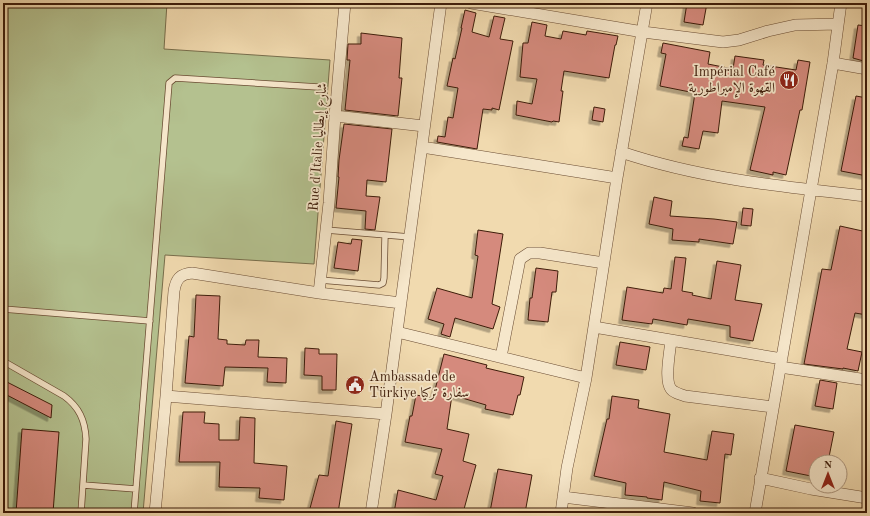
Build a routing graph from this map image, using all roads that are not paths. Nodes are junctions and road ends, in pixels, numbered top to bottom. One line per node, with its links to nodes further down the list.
1 (345, 3): 11 (street, Rue d'Italie شارع إيطاليا)
2 (441, 3): 12 (street)
3 (471, 3): 7 (street)
4 (647, 3): 7 (street)
5 (842, 3): 6 (street)
6 (838, 24): 7 (street); 8 (street)
7 (643, 32): 14 (street)
8 (833, 63): 9 (street); 16 (street)
9 (867, 69)
10 (318, 87): 26 (lane)
11 (335, 116): 12 (street); 18 (street, Rue d'Italie شارع إيطاليا)
12 (424, 126): 13 (street)
13 (422, 147): 15 (street); 20 (street)
14 (621, 152): 15 (street); 16 (street)
15 (617, 178): 21 (street)
16 (811, 190): 17 (street); 32 (street)
17 (867, 196)
18 (326, 230): 19 (lane); 22 (street, Rue d'Italie شارع إيطاليا)
19 (386, 236): 20 (lane); 22 (lane)
20 (410, 237): 24 (street)
21 (604, 263): 27 (street); 30 (street)
22 (320, 280): 23 (street, Rue d'Italie شارع إيطاليا)
23 (319, 293): 24 (street); 35 (street)
24 (402, 303): 28 (street)
25 (3, 309): 26 (lane)
26 (150, 321): 40 (lane)
27 (594, 327): 29 (street); 33 (street)
28 (398, 332): 30 (street); 37 (street)
29 (671, 340): 32 (street); 36 (street)
30 (501, 358): 33 (street)
31 (3, 361): 39 (lane)
32 (781, 363): 34 (street); 36 (street)
33 (586, 378): 41 (street)
34 (867, 380)
35 (166, 396): 37 (street); 45 (street)
36 (773, 406): 38 (street)
37 (386, 414): 46 (street)
38 (760, 478): 42 (street); 49 (street)
39 (83, 485): 40 (lane); 43 (lane)
40 (136, 489): 44 (lane)
41 (563, 497): 47 (street); 48 (street)
42 (867, 498)
43 (81, 513)
44 (134, 513)
45 (155, 513)
46 (371, 513)
47 (561, 513)
48 (693, 513)
49 (755, 513)

